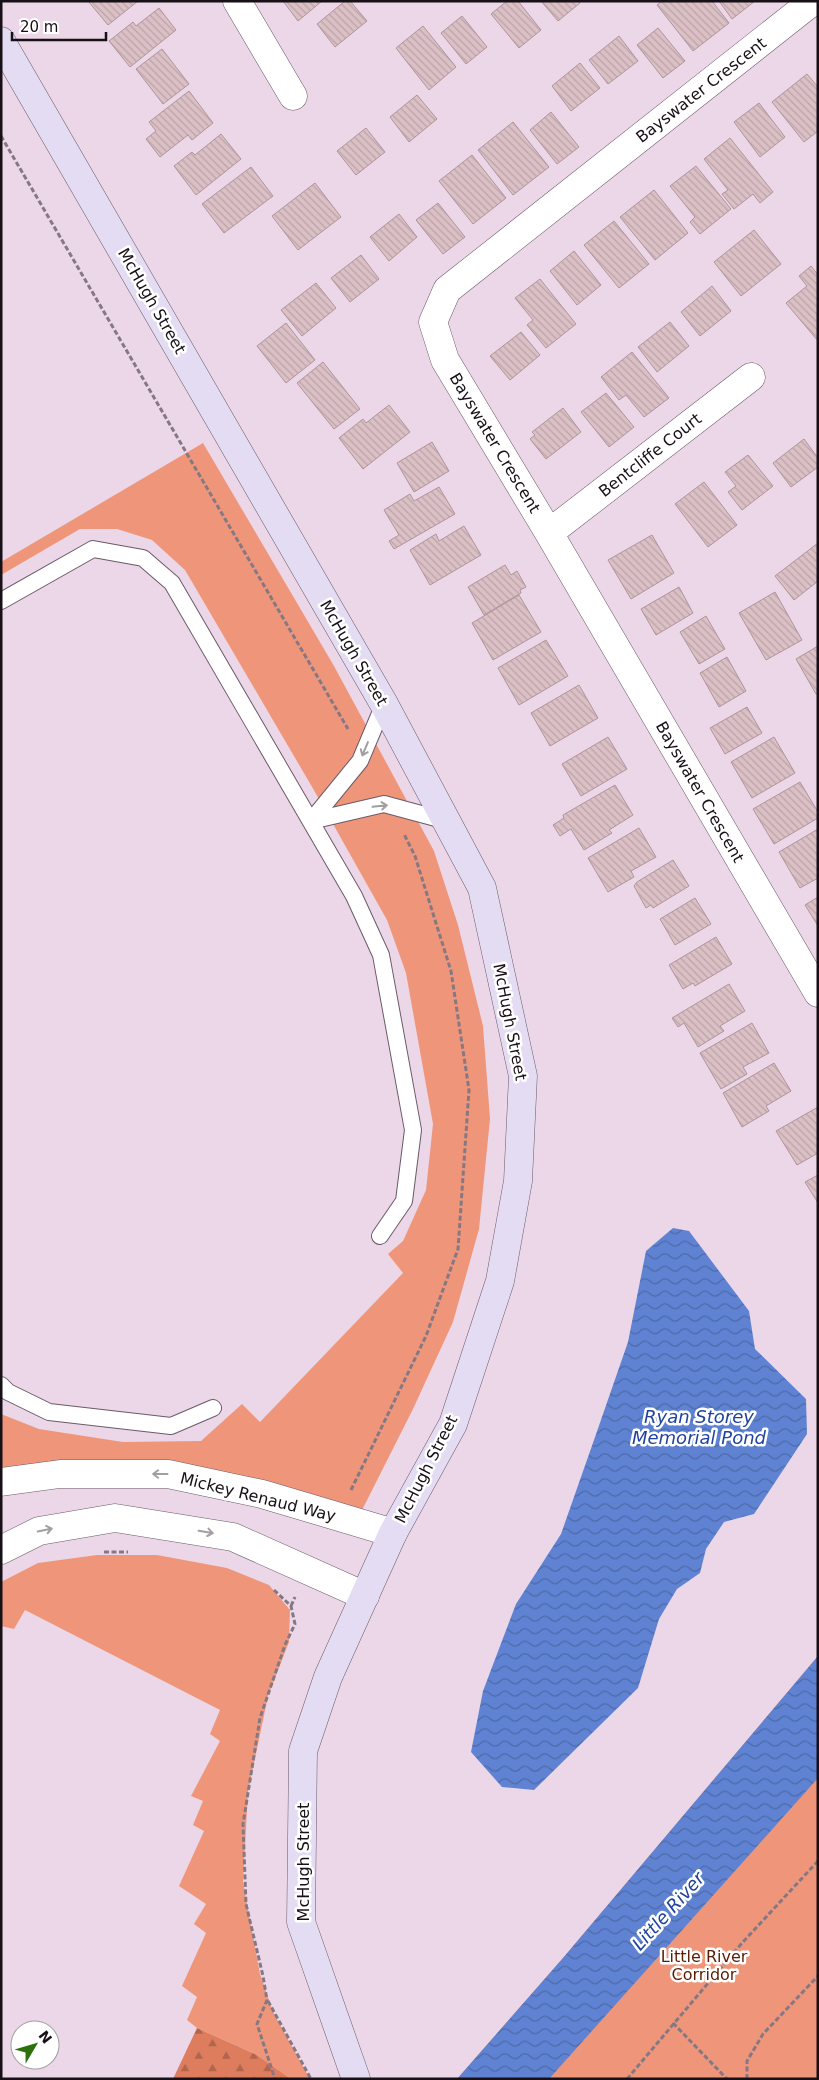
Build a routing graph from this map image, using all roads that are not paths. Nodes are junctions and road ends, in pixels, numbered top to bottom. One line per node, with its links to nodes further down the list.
1 (237, 1): 4 (street)
2 (813, 1): 6 (street, Bayswater Crescent)
3 (1, 41): 8 (main road, McHugh Street)
4 (293, 96)
5 (751, 377): 6 (street, Bentcliffe Court)
6 (549, 533): 11 (street, Bayswater Crescent)
7 (1, 601): 10 (lane)
8 (384, 704): 9 (main road, McHugh Street); 10 (lane, one-way to 10)
9 (447, 821): 10 (lane, one-way to 9); 16 (main road, McHugh Street)
10 (310, 822): 12 (lane)
11 (818, 993)
12 (380, 1236)
13 (1, 1385): 14 (lane)
14 (213, 1408)
15 (1, 1482): 16 (street, Mickey Renaud Way, one-way to 15)
16 (393, 1533): 18 (main road, McHugh Street)
17 (1, 1550): 18 (street, one-way to 18)
18 (365, 1596): 19 (main road, McHugh Street)
19 (355, 2076)

